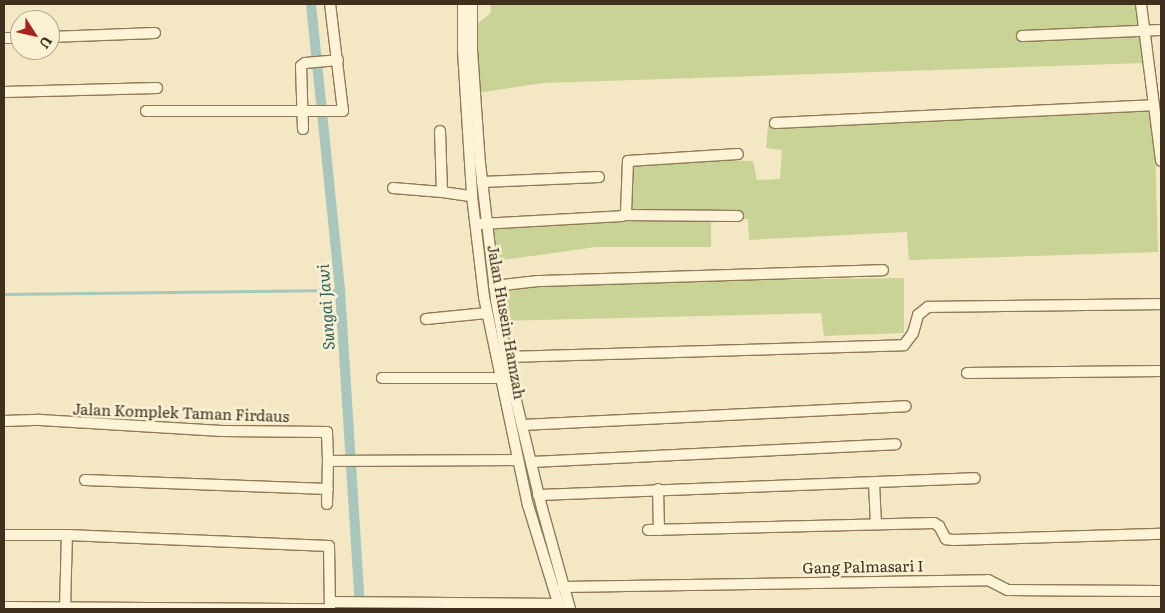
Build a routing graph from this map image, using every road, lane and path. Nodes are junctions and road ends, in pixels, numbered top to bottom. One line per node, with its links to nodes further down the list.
1 (330, 4): 10 (street)
2 (463, 4): 25 (street, Jalan Husein Hamzah)
3 (472, 4): 22 (street, Jalan Husein Hamzah)
4 (1141, 4): 5 (street)
5 (1146, 30): 6 (street); 8 (street); 13 (street)
6 (1161, 30)
7 (155, 33): 9 (street)
8 (1022, 36)
9 (60, 37)
10 (334, 60): 15 (street); 15 (street)
11 (157, 88): 12 (street)
12 (4, 92)
13 (1156, 102): 16 (street); 20 (street)
14 (146, 111): 15 (street)
15 (301, 112): 17 (street)
16 (775, 123)
17 (303, 129)
18 (440, 131): 24 (street)
19 (738, 154): 26 (street)
20 (1161, 161)
21 (599, 177): 22 (street)
22 (482, 182): 28 (street, Jalan Husein Hamzah)
23 (393, 188): 24 (street)
24 (442, 192): 25 (street)
25 (472, 196): 29 (street, Jalan Husein Hamzah)
26 (624, 215): 27 (street); 28 (street)
27 (738, 216)
28 (487, 224): 29 (street); 31 (street, Jalan Husein Hamzah)
29 (476, 225): 33 (street, Jalan Husein Hamzah)
30 (883, 270): 31 (street)
31 (494, 286): 35 (street, Jalan Husein Hamzah)
32 (1161, 304): 35 (street)
33 (487, 313): 34 (street); 39 (street, Jalan Husein Hamzah)
34 (426, 319)
35 (507, 357): 42 (street, Jalan Husein Hamzah)
36 (1161, 372): 37 (street)
37 (967, 373)
38 (382, 378): 39 (street)
39 (500, 378): 44 (street, Jalan Husein Hamzah)
40 (906, 406): 42 (street)
41 (4, 421): 45 (street, Jalan Komplek Taman Firdaus)
42 (522, 425): 46 (street, Jalan Husein Hamzah)
43 (896, 444): 46 (street)
44 (518, 460): 45 (street); 55 (street, Jalan Husein Hamzah)
45 (328, 461): 50 (street)
46 (532, 462): 52 (street, Jalan Husein Hamzah)
47 (975, 478): 49 (street)
48 (85, 480): 50 (street)
49 (874, 483): 51 (street); 56 (street)
50 (328, 489): 53 (street)
51 (658, 489): 52 (street); 56 (street)
52 (538, 495): 54 (street, Jalan Husein Hamzah)
53 (327, 504)
54 (542, 508): 55 (street); 60 (street, Jalan Husein Hamzah)
55 (530, 510): 62 (street, Jalan Husein Hamzah)
56 (876, 524): 57 (street)
57 (1161, 534)
58 (4, 535): 59 (street)
59 (67, 535): 64 (street); 65 (street)
60 (563, 587): 61 (street, Gang Palmasari I); 66 (street, Jalan Husein Hamzah)
61 (1161, 591)
62 (559, 606): 64 (street)
63 (4, 607): 65 (street)
64 (330, 607): 65 (street)
65 (65, 608)
66 (570, 609)

